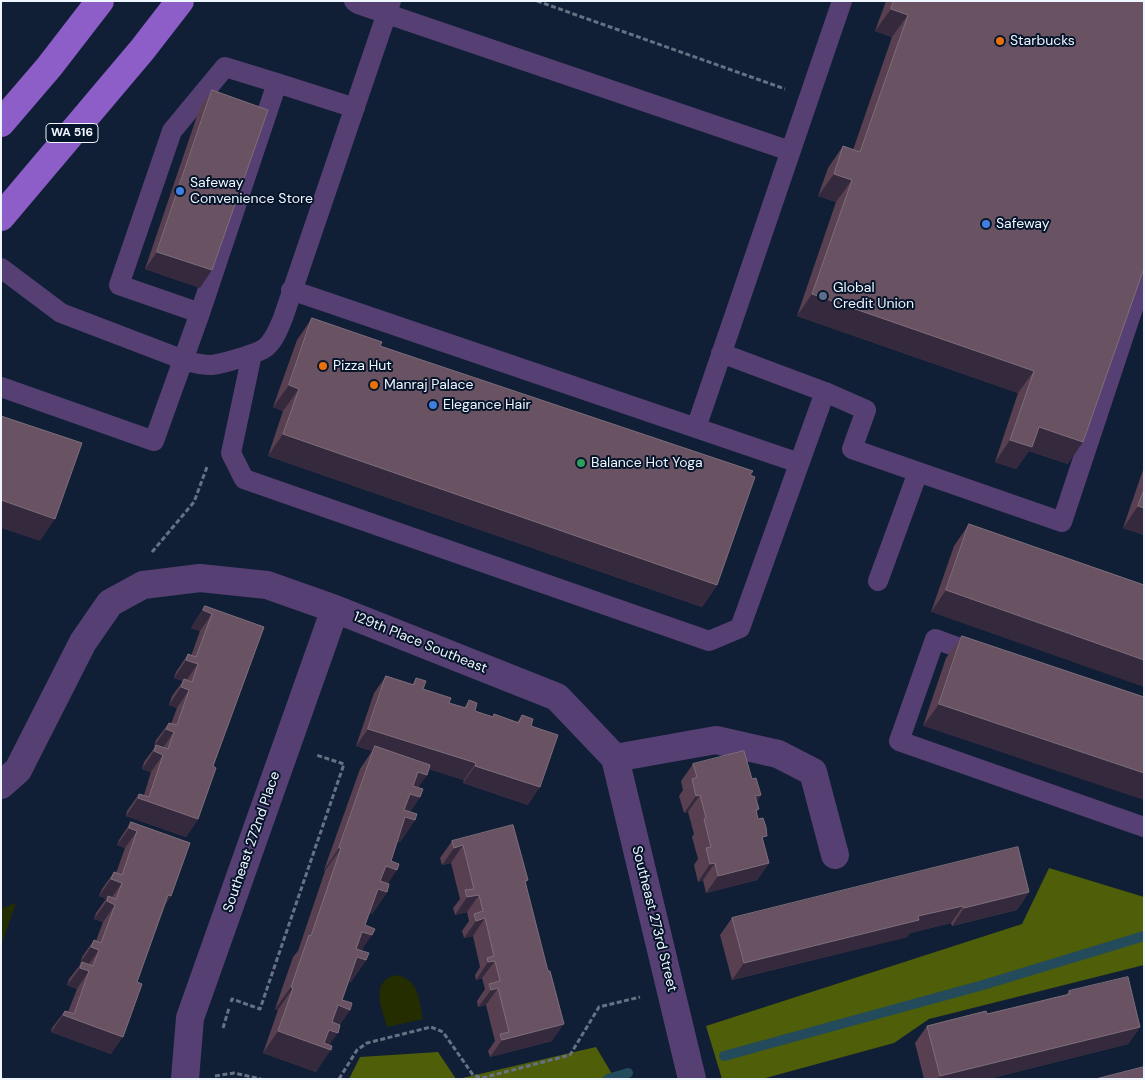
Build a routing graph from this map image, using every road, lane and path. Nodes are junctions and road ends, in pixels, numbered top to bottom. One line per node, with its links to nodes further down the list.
1 (100, 1): 10 (main road)
2 (180, 1): 12 (main road, WA 516)
3 (354, 1): 6 (lane)
4 (537, 1): 8 (path)
5 (842, 1): 8 (lane)
6 (389, 7): 9 (lane); 11 (lane)
7 (277, 83): 9 (lane); 16 (lane); 16 (lane)
8 (809, 97): 11 (lane)
9 (354, 108): 15 (lane)
10 (1, 123)
11 (790, 151): 17 (lane)
12 (1, 217)
13 (1, 268): 19 (lane)
14 (1144, 275): 25 (lane)
15 (291, 290): 18 (lane); 22 (lane)
16 (200, 313): 19 (lane)
17 (721, 353): 21 (lane); 22 (lane)
18 (252, 354): 19 (lane); 23 (lane)
19 (184, 360): 20 (lane)
20 (1, 387)
21 (825, 392): 24 (lane); 25 (lane)
22 (696, 428): 24 (lane)
23 (231, 453): 24 (lane); 26 (path)
24 (799, 463)
25 (918, 472): 27 (lane)
26 (152, 552)
27 (878, 581)
28 (335, 609): 30 (street, Southeast 272nd Place); 31 (street, 129th Place Southeast); 32 (street, 129th Place Southeast)
29 (998, 662): 33 (lane)
30 (287, 745): 36 (path); 38 (street, Southeast 272nd Place)
31 (615, 758): 34 (street); 35 (street, Southeast 273rd Street)
32 (1, 785)
33 (1144, 827)
34 (834, 855)
35 (670, 989): 40 (path); 41 (street, Southeast 273rd Street)
36 (221, 1034)
37 (213, 1076): 39 (path)
38 (185, 1079)
39 (261, 1079)
40 (339, 1079)
41 (692, 1079)

